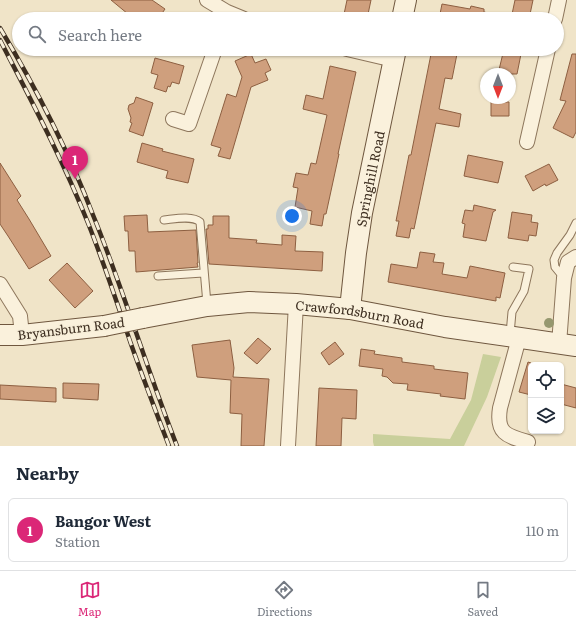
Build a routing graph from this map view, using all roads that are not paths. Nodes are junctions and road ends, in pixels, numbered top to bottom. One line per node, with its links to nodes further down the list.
1 (207, 0): 4 (street)
2 (406, 0): 5 (main road)
3 (559, 0): 6 (street)
4 (221, 12)
5 (403, 12)
6 (556, 12)
7 (212, 56): 10 (street)
8 (395, 56): 22 (main road, Springhill Road)
9 (546, 56): 11 (street)
10 (173, 118)
11 (527, 142)
12 (164, 220): 16 (lane)
13 (576, 223): 18 (lane)
14 (576, 257): 18 (street)
15 (513, 267): 26 (lane)
16 (203, 272): 17 (lane); 21 (lane)
17 (158, 276)
18 (564, 278): 27 (street)
19 (0, 284): 25 (street)
20 (296, 304): 21 (main road, Crawfordsburn Road); 22 (main road, Crawfordsburn Road); 30 (street)
21 (207, 306): 23 (main road, Crawfordsburn Road)
22 (350, 309): 26 (main road, Crawfordsburn Road)
23 (143, 318): 25 (main road, Bryansburn Road, bridge)
24 (0, 335): 25 (main road, Bryansburn Road)
25 (22, 335)
26 (514, 337): 27 (main road, Crawfordsburn Road); 28 (street)
27 (568, 345)
28 (512, 442): 29 (street)
29 (528, 442)
30 (288, 446)

